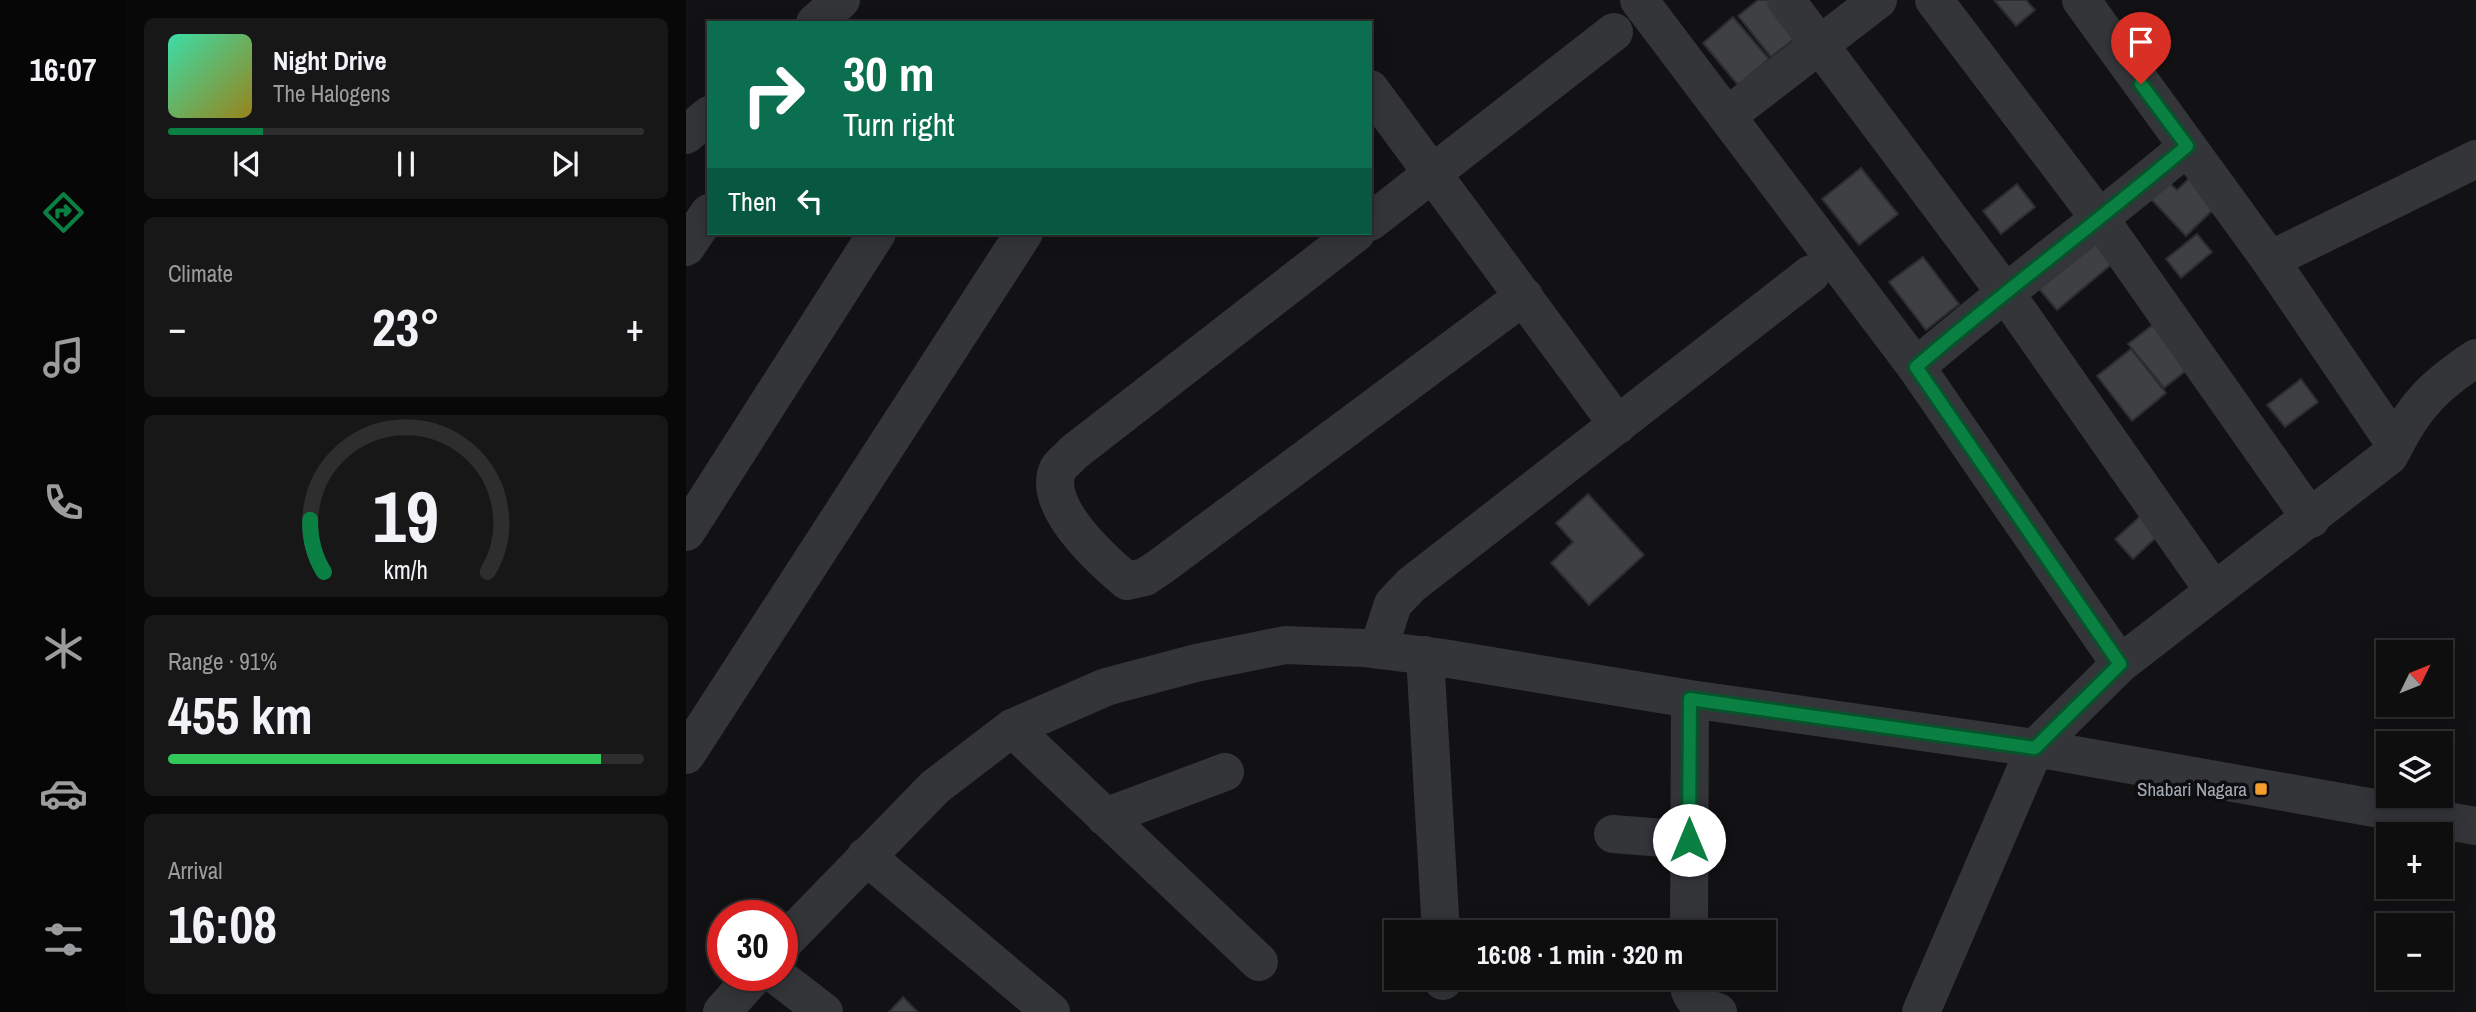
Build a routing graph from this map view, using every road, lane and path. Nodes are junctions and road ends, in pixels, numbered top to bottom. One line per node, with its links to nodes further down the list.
1 (841, 0): 7 (street)
2 (1639, 0): 11 (street)
3 (1786, 0): 9 (street)
4 (1878, 0): 9 (street)
5 (1934, 0): 18 (street)
6 (2081, 0): 14 (street)
7 (818, 21)
8 (1614, 32): 16 (street)
9 (1819, 46): 11 (street); 26 (street)
10 (1372, 92): 16 (street)
11 (1727, 116): 29 (street)
12 (707, 118): 13 (street)
13 (686, 135)
14 (2187, 146): 18 (street); 24 (street)
15 (2476, 159): 24 (street)
16 (1433, 173): 19 (street); 27 (street)
17 (707, 216): 23 (street)
18 (2100, 219): 26 (street); 33 (street)
19 (1372, 220)
20 (876, 235): 32 (street)
21 (1023, 235): 42 (street)
22 (1353, 235): 27 (street)
23 (686, 247)
24 (2270, 260): 31 (street)
25 (1811, 274): 30 (street)
26 (2004, 291): 29 (street); 35 (street)
27 (1524, 296): 30 (street)
28 (2476, 358): 31 (street)
29 (1916, 367): 38 (street)
30 (1618, 425): 36 (street)
31 (2394, 447): 33 (street)
32 (699, 483): 34 (street)
33 (2311, 519): 35 (street)
34 (686, 532)
35 (2214, 591): 38 (street)
36 (1378, 650): 37 (street); 40 (street)
37 (1425, 655): 39 (street); 49 (street)
38 (2120, 664): 41 (street)
39 (1690, 699): 41 (street); 47 (street)
40 (1012, 728): 44 (street); 48 (street)
41 (2035, 748): 45 (street); 60 (street)
42 (686, 755)
43 (1225, 772): 44 (street)
44 (1105, 817): 52 (street)
45 (2476, 826)
46 (1613, 834): 47 (street)
47 (1689, 840): 50 (street)
48 (866, 856): 51 (street); 58 (street)
49 (1439, 920)
50 (1689, 920)
51 (798, 927)
52 (1259, 962)
53 (1688, 990): 59 (street)
54 (741, 991): 56 (street)
55 (797, 991): 57 (street)
56 (722, 1012)
57 (824, 1012)
58 (1051, 1012)
59 (1718, 1012)
60 (1921, 1012)

